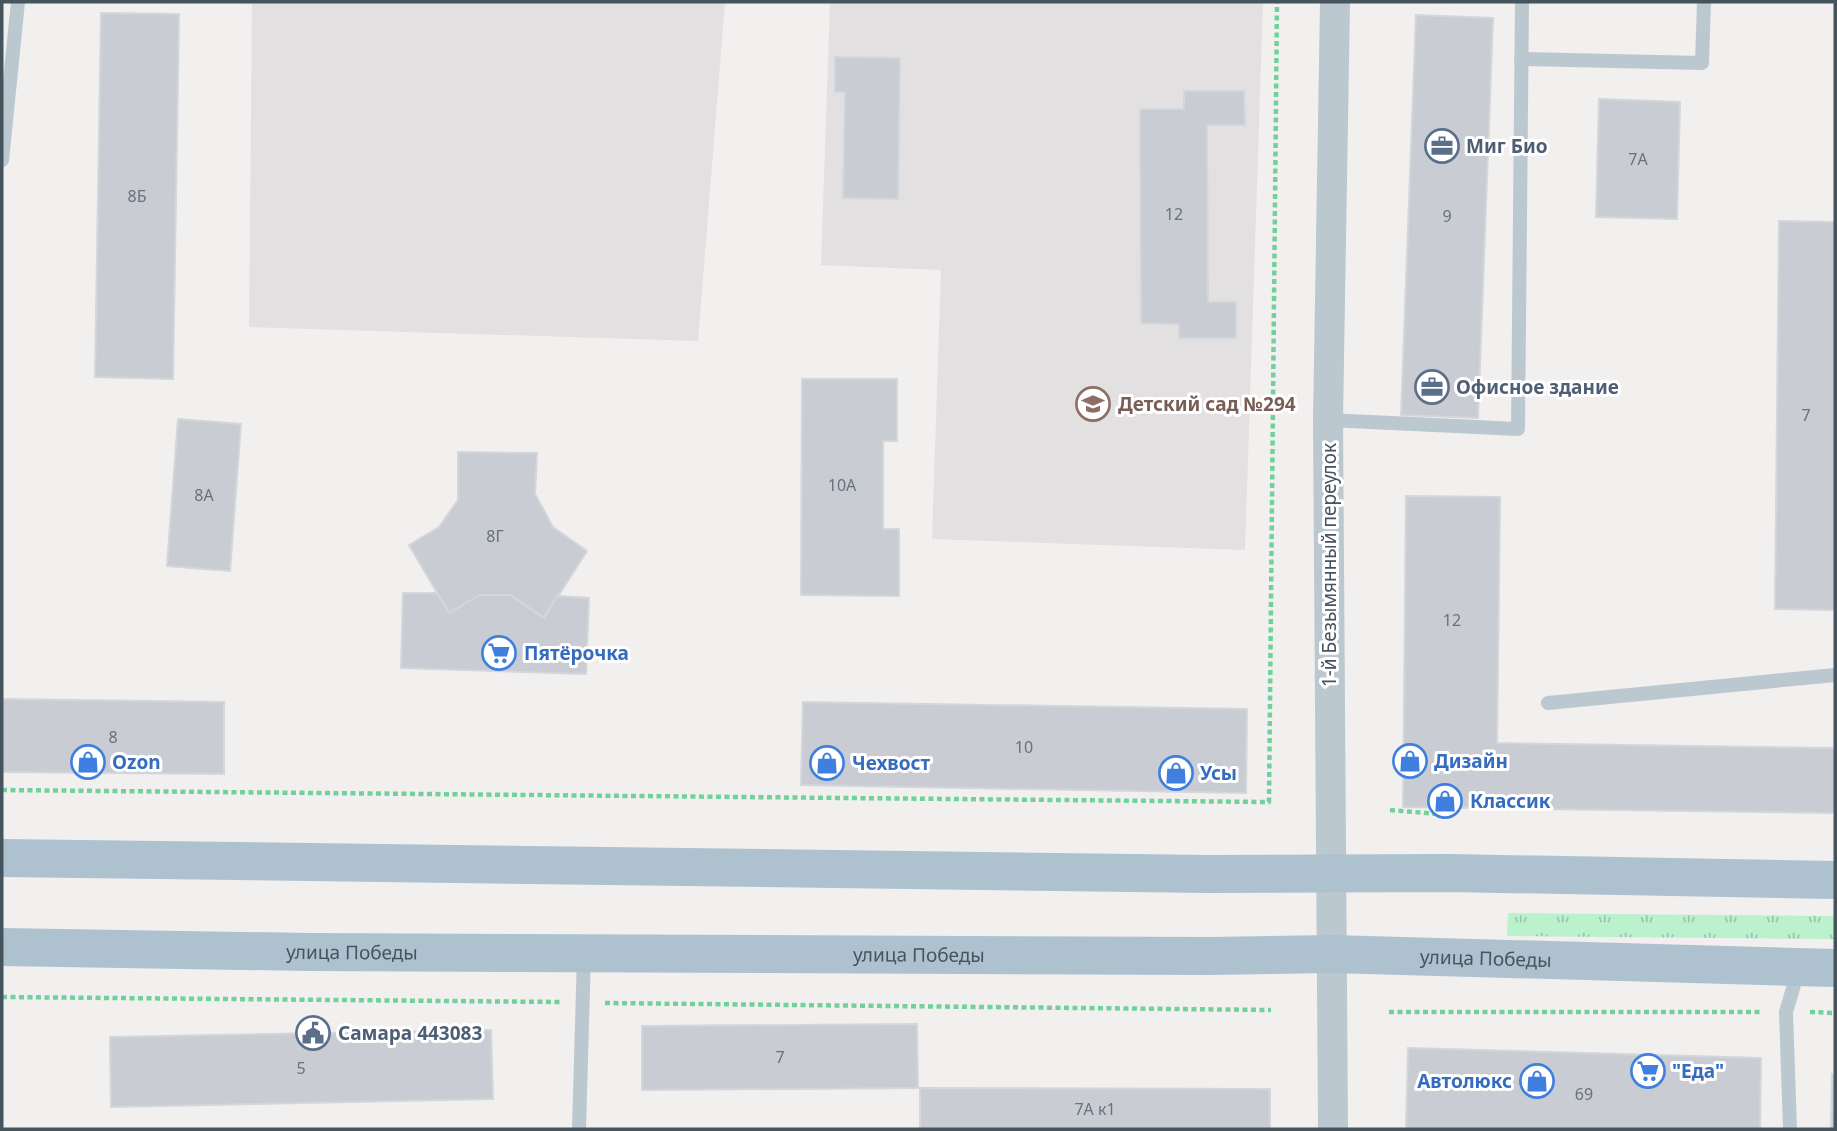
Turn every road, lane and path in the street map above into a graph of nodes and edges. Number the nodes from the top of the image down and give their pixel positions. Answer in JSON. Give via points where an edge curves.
{"nodes":[{"id":1,"x":1277,"y":2,"type":"edge"},
{"id":2,"x":1335,"y":2,"type":"edge"},
{"id":3,"x":1522,"y":2,"type":"edge"},
{"id":4,"x":1704,"y":2,"type":"edge"},
{"id":5,"x":18,"y":4,"type":"edge"},
{"id":6,"x":2,"y":5,"type":"edge"},
{"id":7,"x":1521,"y":59,"type":"junction"},
{"id":8,"x":2,"y":160,"type":"edge"},
{"id":9,"x":1328,"y":420,"type":"junction"},
{"id":10,"x":1835,"y":675,"type":"edge"},
{"id":11,"x":1548,"y":703,"type":"dead end"},
{"id":12,"x":2,"y":790,"type":"edge"},
{"id":13,"x":1390,"y":810,"type":"dead end"},
{"id":14,"x":1450,"y":815,"type":"dead end"},
{"id":15,"x":2,"y":858,"type":"edge"},
{"id":16,"x":1331,"y":875,"type":"junction"},
{"id":17,"x":1835,"y":880,"type":"edge"},
{"id":18,"x":2,"y":947,"type":"edge"},
{"id":19,"x":584,"y":953,"type":"junction"},
{"id":20,"x":1332,"y":954,"type":"junction"},
{"id":21,"x":1818,"y":967,"type":"edge"},
{"id":22,"x":2,"y":997,"type":"edge"},
{"id":23,"x":583,"y":1003,"type":"junction"},
{"id":24,"x":1271,"y":1010,"type":"dead end"},
{"id":25,"x":1389,"y":1012,"type":"dead end"},
{"id":26,"x":1786,"y":1012,"type":"junction"},
{"id":27,"x":1835,"y":1013,"type":"edge"},
{"id":28,"x":579,"y":1129,"type":"edge"},
{"id":29,"x":1333,"y":1129,"type":"edge"},
{"id":30,"x":1790,"y":1129,"type":"edge"}],
"edges":[{"from":1,"to":12,"type":"path","via":[[1269,802]]},
{"from":2,"to":9,"type":"street","name":"1-й Безымянный переулок"},
{"from":3,"to":7,"type":"lane"},
{"from":4,"to":7,"type":"lane","via":[[1702,63]]},
{"from":5,"to":6,"type":"lane"},
{"from":5,"to":8,"type":"lane"},
{"from":7,"to":9,"type":"lane","via":[[1518,429]]},
{"from":9,"to":16,"type":"street","name":"1-й Безымянный переулок"},
{"from":10,"to":11,"type":"lane"},
{"from":13,"to":14,"type":"path"},
{"from":15,"to":16,"type":"main road"},
{"from":16,"to":17,"type":"main road"},
{"from":16,"to":20,"type":"street","name":"1-й Безымянный переулок"},
{"from":18,"to":19,"type":"main road","name":"улица Победы"},
{"from":19,"to":20,"type":"main road","name":"улица Победы"},
{"from":19,"to":23,"type":"lane"},
{"from":20,"to":21,"type":"main road","name":"улица Победы"},
{"from":20,"to":29,"type":"street","name":"1-й Безымянный переулок"},
{"from":21,"to":26,"type":"lane"},
{"from":22,"to":23,"type":"path"},
{"from":23,"to":24,"type":"path"},
{"from":23,"to":28,"type":"lane"},
{"from":25,"to":26,"type":"path"},
{"from":26,"to":27,"type":"path"},
{"from":26,"to":30,"type":"lane"}]}
